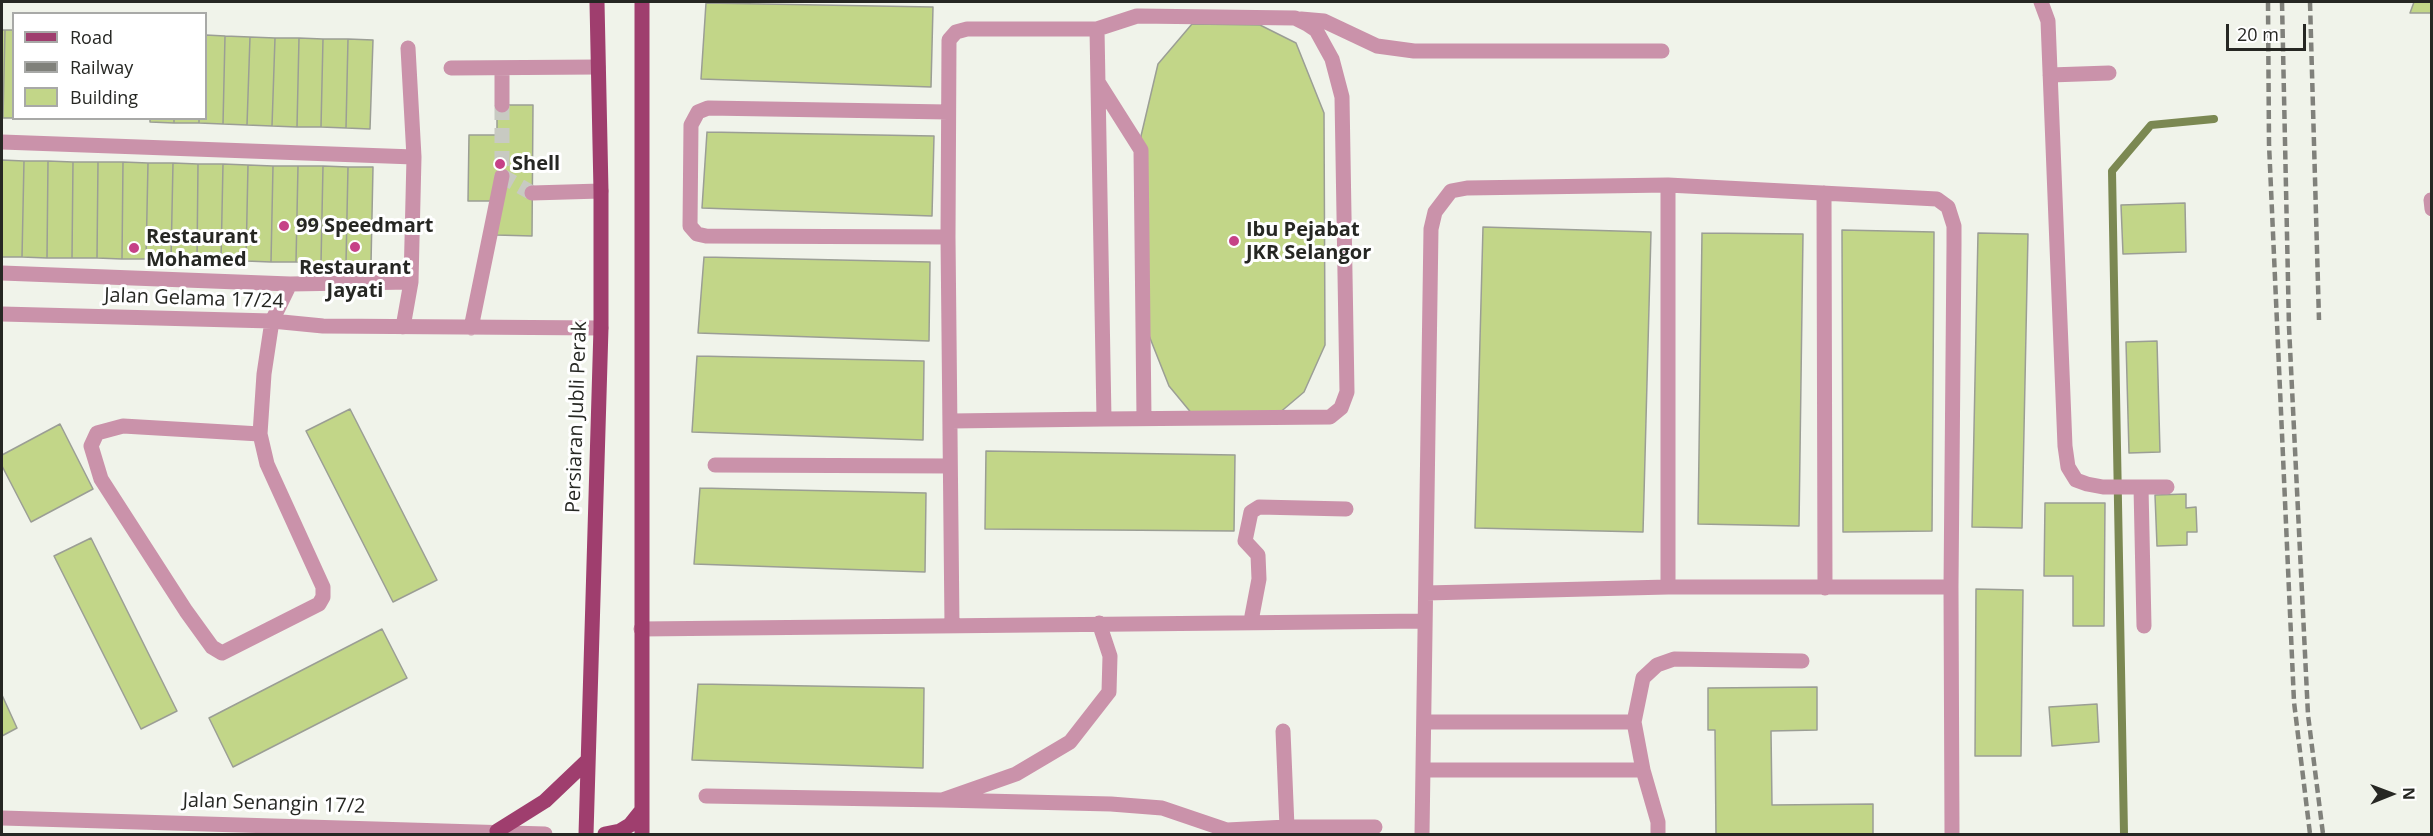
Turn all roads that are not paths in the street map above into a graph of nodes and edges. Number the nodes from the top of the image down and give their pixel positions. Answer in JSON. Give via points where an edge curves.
{"nodes":[{"id":1,"x":597,"y":2,"type":"edge"},
{"id":2,"x":642,"y":2,"type":"edge"},
{"id":3,"x":2041,"y":2,"type":"edge"},
{"id":4,"x":1295,"y":18,"type":"junction"},
{"id":5,"x":1097,"y":29,"type":"junction"},
{"id":6,"x":408,"y":48,"type":"dead end"},
{"id":7,"x":1662,"y":51,"type":"dead end"},
{"id":8,"x":451,"y":68,"type":"dead end"},
{"id":9,"x":502,"y":68,"type":"junction"},
{"id":10,"x":598,"y":68,"type":"junction"},
{"id":11,"x":2109,"y":74,"type":"dead end"},
{"id":12,"x":2050,"y":75,"type":"junction"},
{"id":13,"x":1098,"y":82,"type":"junction"},
{"id":14,"x":502,"y":105,"type":"tunnel mouth"},
{"id":15,"x":948,"y":112,"type":"junction"},
{"id":16,"x":2,"y":142,"type":"edge"},
{"id":17,"x":414,"y":157,"type":"junction"},
{"id":18,"x":502,"y":176,"type":"dead end"},
{"id":19,"x":1668,"y":185,"type":"junction"},
{"id":20,"x":601,"y":191,"type":"junction"},
{"id":21,"x":532,"y":193,"type":"tunnel mouth"},
{"id":22,"x":1824,"y":193,"type":"junction"},
{"id":23,"x":2431,"y":200,"type":"edge"},
{"id":24,"x":2432,"y":209,"type":"edge"},
{"id":25,"x":948,"y":237,"type":"junction"},
{"id":26,"x":2,"y":273,"type":"edge"},
{"id":27,"x":411,"y":282,"type":"junction"},
{"id":28,"x":290,"y":284,"type":"junction"},
{"id":29,"x":2,"y":314,"type":"edge"},
{"id":30,"x":272,"y":321,"type":"junction"},
{"id":31,"x":404,"y":327,"type":"junction"},
{"id":32,"x":471,"y":328,"type":"junction"},
{"id":33,"x":601,"y":328,"type":"junction"},
{"id":34,"x":1144,"y":418,"type":"junction"},
{"id":35,"x":1104,"y":419,"type":"junction"},
{"id":36,"x":951,"y":421,"type":"junction"},
{"id":37,"x":260,"y":434,"type":"junction"},
{"id":38,"x":715,"y":465,"type":"dead end"},
{"id":39,"x":950,"y":466,"type":"junction"},
{"id":40,"x":2138,"y":487,"type":"junction"},
{"id":41,"x":2167,"y":487,"type":"dead end"},
{"id":42,"x":1346,"y":509,"type":"dead end"},
{"id":43,"x":1668,"y":587,"type":"junction"},
{"id":44,"x":1951,"y":587,"type":"junction"},
{"id":45,"x":1825,"y":588,"type":"junction"},
{"id":46,"x":1426,"y":593,"type":"junction"},
{"id":47,"x":1251,"y":621,"type":"junction"},
{"id":48,"x":1425,"y":621,"type":"junction"},
{"id":49,"x":1099,"y":623,"type":"junction"},
{"id":50,"x":952,"y":625,"type":"junction"},
{"id":51,"x":2144,"y":626,"type":"dead end"},
{"id":52,"x":641,"y":629,"type":"junction"},
{"id":53,"x":1802,"y":661,"type":"dead end"},
{"id":54,"x":1424,"y":722,"type":"junction"},
{"id":55,"x":1634,"y":722,"type":"junction"},
{"id":56,"x":1283,"y":731,"type":"dead end"},
{"id":57,"x":587,"y":761,"type":"junction"},
{"id":58,"x":1423,"y":770,"type":"junction"},
{"id":59,"x":1643,"y":770,"type":"junction"},
{"id":60,"x":706,"y":796,"type":"dead end"},
{"id":61,"x":942,"y":800,"type":"junction"},
{"id":62,"x":642,"y":810,"type":"junction"},
{"id":63,"x":2,"y":818,"type":"edge"},
{"id":64,"x":1287,"y":827,"type":"junction"},
{"id":65,"x":1375,"y":827,"type":"dead end"},
{"id":66,"x":497,"y":831,"type":"junction"},
{"id":67,"x":1229,"y":832,"type":"edge"},
{"id":68,"x":514,"y":834,"type":"edge"},
{"id":69,"x":545,"y":834,"type":"edge"},
{"id":70,"x":586,"y":834,"type":"edge"},
{"id":71,"x":605,"y":834,"type":"edge"},
{"id":72,"x":642,"y":834,"type":"edge"},
{"id":73,"x":1422,"y":834,"type":"edge"},
{"id":74,"x":1658,"y":834,"type":"edge"},
{"id":75,"x":1952,"y":834,"type":"edge"}],
"edges":[{"from":1,"to":10,"type":"main road","name":"Persiaran Jubli Perak"},
{"from":2,"to":52,"type":"main road"},
{"from":3,"to":12,"type":"street","via":[[2048,21]]},
{"from":4,"to":5,"type":"street","via":[[1137,16]]},
{"from":4,"to":7,"type":"street","via":[[1324,21],[1377,46],[1414,51]]},
{"from":4,"to":34,"type":"street","via":[[1317,30],[1332,58],[1342,97],[1347,392],[1341,408],[1330,417]]},
{"from":5,"to":13,"type":"street"},
{"from":5,"to":15,"type":"street","via":[[956,32],[949,40]]},
{"from":6,"to":17,"type":"street"},
{"from":8,"to":9,"type":"street"},
{"from":9,"to":10,"type":"street"},
{"from":9,"to":14,"type":"street"},
{"from":10,"to":20,"type":"main road","name":"Persiaran Jubli Perak"},
{"from":11,"to":12,"type":"street"},
{"from":12,"to":40,"type":"street","via":[[2066,446],[2072,475],[2076,480],[2103,487]]},
{"from":13,"to":34,"type":"street","via":[[1141,150]]},
{"from":13,"to":35,"type":"street"},
{"from":15,"to":25,"type":"street"},
{"from":15,"to":25,"type":"street","via":[[708,108],[698,112],[691,124],[690,226],[697,234],[706,236]]},
{"from":16,"to":17,"type":"street"},
{"from":17,"to":27,"type":"street"},
{"from":18,"to":32,"type":"street"},
{"from":19,"to":22,"type":"street"},
{"from":19,"to":43,"type":"street"},
{"from":19,"to":46,"type":"street","via":[[1467,188],[1451,191],[1435,212],[1430,240]]},
{"from":20,"to":21,"type":"street"},
{"from":20,"to":33,"type":"main road","name":"Persiaran Jubli Perak"},
{"from":22,"to":44,"type":"street","via":[[1937,199],[1948,207],[1954,226]]},
{"from":22,"to":45,"type":"street"},
{"from":23,"to":24,"type":"street"},
{"from":25,"to":36,"type":"street"},
{"from":26,"to":28,"type":"street","name":"Jalan Gelama 17/24"},
{"from":27,"to":28,"type":"street","name":"Jalan Gelama 17/24"},
{"from":27,"to":31,"type":"street"},
{"from":28,"to":30,"type":"street"},
{"from":29,"to":30,"type":"street","name":"Jalan Gelama 17/24"},
{"from":30,"to":31,"type":"street","name":"Jalan Gelama 17/24"},
{"from":30,"to":37,"type":"street"},
{"from":31,"to":32,"type":"street","name":"Jalan Gelama 17/24"},
{"from":32,"to":33,"type":"street","name":"Jalan Gelama 17/24"},
{"from":33,"to":57,"type":"main road","name":"Persiaran Jubli Perak"},
{"from":34,"to":35,"type":"street"},
{"from":35,"to":36,"type":"street"},
{"from":36,"to":39,"type":"street"},
{"from":37,"to":37,"type":"street","via":[[123,426],[97,433],[91,446],[101,479],[186,611],[212,647],[222,653],[319,604],[323,597],[323,587],[267,464]]},
{"from":38,"to":39,"type":"street"},
{"from":39,"to":50,"type":"street"},
{"from":40,"to":41,"type":"street"},
{"from":40,"to":51,"type":"street"},
{"from":42,"to":47,"type":"street","via":[[1258,507],[1251,512],[1245,541],[1258,555],[1259,579]]},
{"from":43,"to":45,"type":"street"},
{"from":43,"to":46,"type":"street"},
{"from":44,"to":45,"type":"street"},
{"from":44,"to":75,"type":"street"},
{"from":46,"to":48,"type":"street"},
{"from":47,"to":48,"type":"street"},
{"from":47,"to":49,"type":"street"},
{"from":48,"to":54,"type":"street"},
{"from":49,"to":50,"type":"street"},
{"from":49,"to":61,"type":"street","via":[[1110,656],[1109,692],[1070,742],[1016,774]]},
{"from":50,"to":52,"type":"street"},
{"from":52,"to":62,"type":"main road"},
{"from":53,"to":55,"type":"street","via":[[1674,659],[1657,665],[1643,678]]},
{"from":54,"to":55,"type":"street"},
{"from":54,"to":58,"type":"street"},
{"from":55,"to":59,"type":"street"},
{"from":56,"to":64,"type":"street"},
{"from":57,"to":66,"type":"main road","via":[[545,801]]},
{"from":57,"to":70,"type":"main road","name":"Persiaran Jubli Perak"},
{"from":58,"to":59,"type":"street"},
{"from":58,"to":73,"type":"street"},
{"from":59,"to":74,"type":"street"},
{"from":60,"to":61,"type":"street"},
{"from":61,"to":67,"type":"street","via":[[1162,808]]},
{"from":62,"to":71,"type":"main road","via":[[630,825]]},
{"from":62,"to":72,"type":"main road"},
{"from":63,"to":66,"type":"street","name":"Jalan Senangin 17/2"},
{"from":64,"to":65,"type":"street"},
{"from":64,"to":67,"type":"street"},
{"from":66,"to":68,"type":"street","name":"Jalan Senangin 17/2"},
{"from":68,"to":69,"type":"street","name":"Jalan Senangin 17/2"}]}
